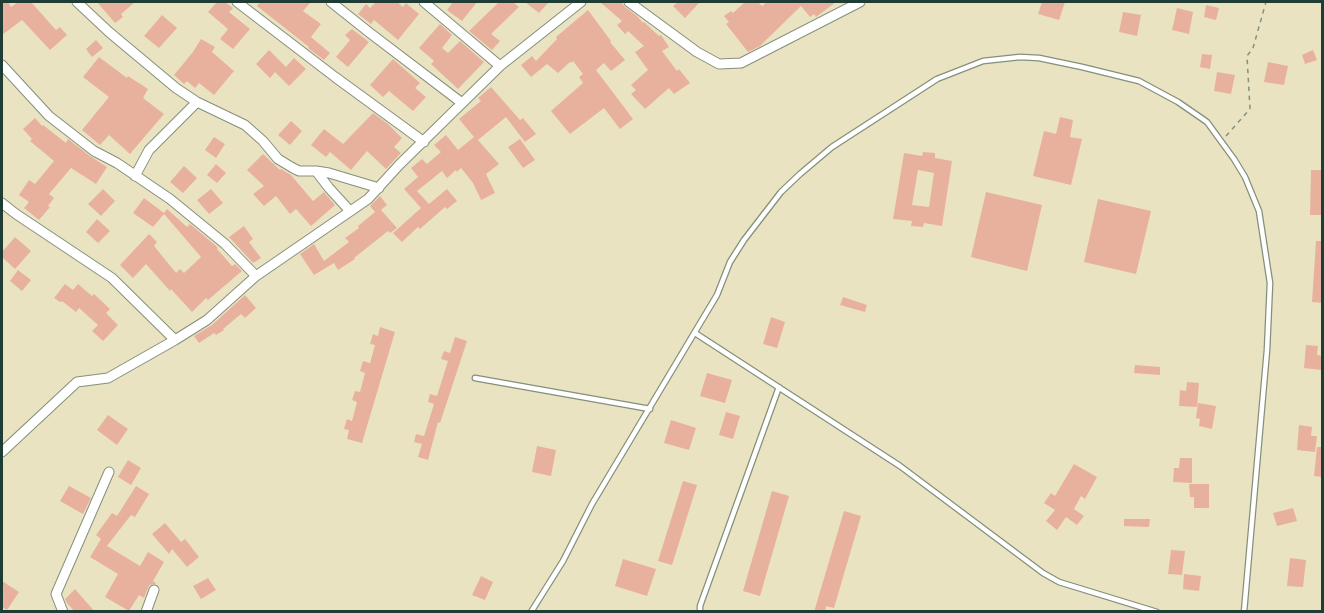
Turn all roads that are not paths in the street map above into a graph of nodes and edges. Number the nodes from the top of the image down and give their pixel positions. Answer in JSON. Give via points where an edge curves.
{"nodes":[{"id":1,"x":77,"y":2,"type":"edge"},
{"id":2,"x":237,"y":2,"type":"edge"},
{"id":3,"x":331,"y":2,"type":"edge"},
{"id":4,"x":424,"y":2,"type":"edge"},
{"id":5,"x":581,"y":2,"type":"edge"},
{"id":6,"x":629,"y":2,"type":"edge"},
{"id":7,"x":860,"y":2,"type":"edge"},
{"id":8,"x":2,"y":65,"type":"edge"},
{"id":9,"x":500,"y":66,"type":"junction"},
{"id":10,"x":197,"y":102,"type":"junction"},
{"id":11,"x":462,"y":103,"type":"junction"},
{"id":12,"x":424,"y":142,"type":"junction"},
{"id":13,"x":316,"y":171,"type":"junction"},
{"id":14,"x":135,"y":176,"type":"junction"},
{"id":15,"x":379,"y":188,"type":"junction"},
{"id":16,"x":2,"y":203,"type":"edge"},
{"id":17,"x":350,"y":212,"type":"junction"},
{"id":18,"x":256,"y":276,"type":"junction"},
{"id":19,"x":695,"y":333,"type":"junction"},
{"id":20,"x":175,"y":340,"type":"junction"},
{"id":21,"x":475,"y":378,"type":"dead end"},
{"id":22,"x":779,"y":387,"type":"junction"},
{"id":23,"x":650,"y":409,"type":"junction"},
{"id":24,"x":2,"y":452,"type":"edge"},
{"id":25,"x":109,"y":472,"type":"dead end"},
{"id":26,"x":154,"y":590,"type":"dead end"},
{"id":27,"x":63,"y":612,"type":"edge"},
{"id":28,"x":146,"y":612,"type":"edge"},
{"id":29,"x":531,"y":612,"type":"edge"},
{"id":30,"x":700,"y":612,"type":"edge"},
{"id":31,"x":1157,"y":612,"type":"edge"},
{"id":32,"x":1244,"y":612,"type":"edge"}],
"edges":[{"from":1,"to":10,"type":"street","via":[[140,59]]},
{"from":2,"to":12,"type":"street"},
{"from":3,"to":11,"type":"street"},
{"from":4,"to":9,"type":"street"},
{"from":5,"to":9,"type":"street"},
{"from":6,"to":7,"type":"street","via":[[719,64],[741,63]]},
{"from":8,"to":14,"type":"street","via":[[49,116]]},
{"from":9,"to":11,"type":"street"},
{"from":10,"to":13,"type":"street","via":[[245,125],[278,159],[293,168]]},
{"from":10,"to":14,"type":"street","via":[[149,150]]},
{"from":11,"to":12,"type":"street"},
{"from":12,"to":15,"type":"street"},
{"from":13,"to":15,"type":"street"},
{"from":13,"to":17,"type":"street"},
{"from":14,"to":18,"type":"street","via":[[215,235]]},
{"from":15,"to":17,"type":"street"},
{"from":16,"to":20,"type":"street","via":[[112,278]]},
{"from":17,"to":18,"type":"street"},
{"from":18,"to":20,"type":"street","via":[[207,320]]},
{"from":19,"to":22,"type":"lane"},
{"from":19,"to":23,"type":"lane"},
{"from":19,"to":32,"type":"lane","via":[[730,262],[781,192],[832,147],[937,79],[983,61],[1020,57],[1139,81],[1207,122],[1245,177],[1259,211],[1270,283]]},
{"from":20,"to":24,"type":"street","via":[[108,378],[77,382]]},
{"from":21,"to":23,"type":"lane"},
{"from":22,"to":30,"type":"lane"},
{"from":22,"to":31,"type":"lane","via":[[900,466],[1043,573],[1059,582]]},
{"from":23,"to":29,"type":"lane"},
{"from":25,"to":27,"type":"street","via":[[57,594]]},
{"from":26,"to":28,"type":"street"}]}
